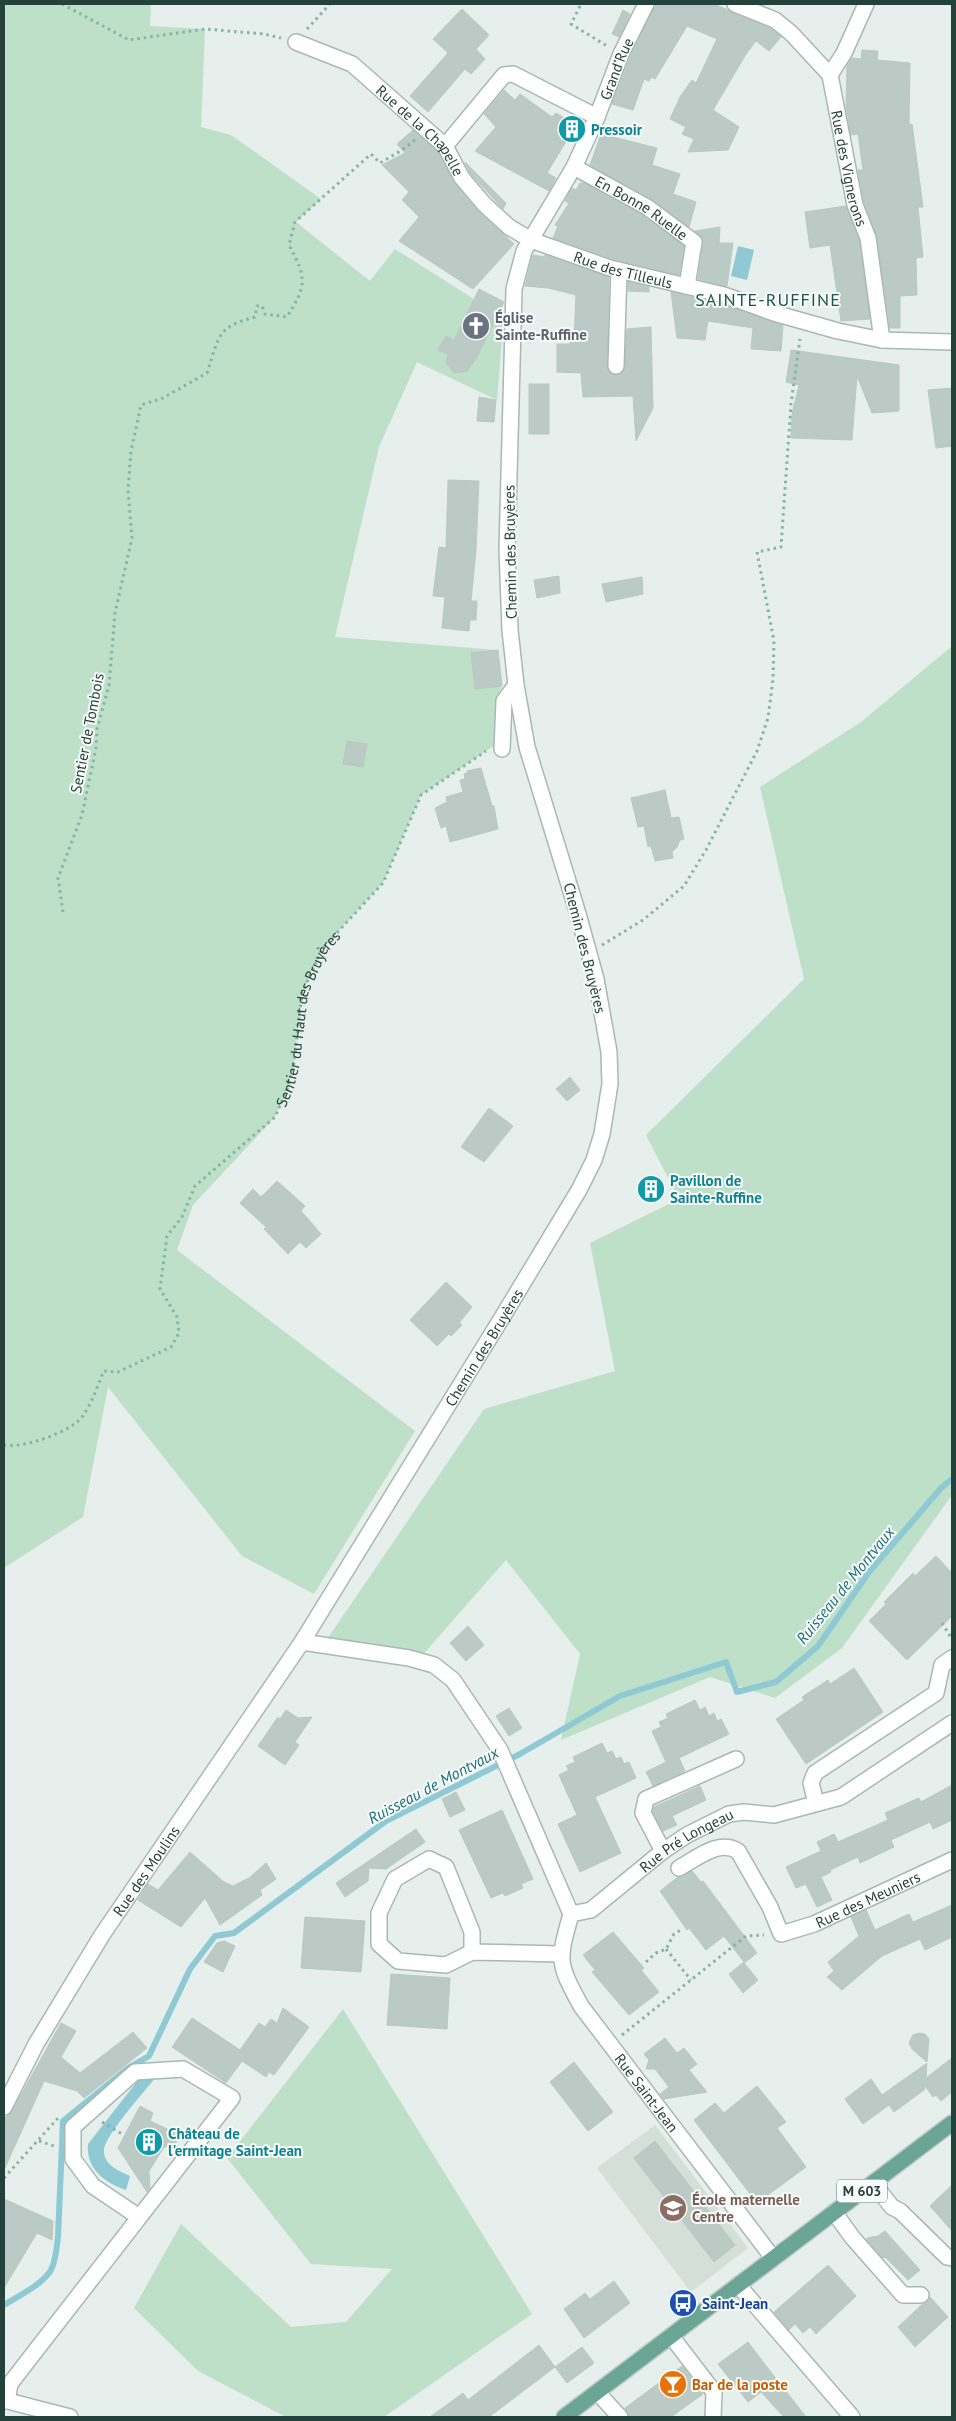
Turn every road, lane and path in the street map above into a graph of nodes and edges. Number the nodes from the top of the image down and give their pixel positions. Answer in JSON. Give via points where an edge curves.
{"nodes":[{"id":1,"x":62,"y":4,"type":"edge"},
{"id":2,"x":330,"y":4,"type":"edge"},
{"id":3,"x":646,"y":4,"type":"edge"},
{"id":4,"x":735,"y":4,"type":"edge"},
{"id":5,"x":866,"y":4,"type":"edge"},
{"id":6,"x":580,"y":6,"type":"dead end"},
{"id":7,"x":296,"y":42,"type":"junction"},
{"id":8,"x":621,"y":54,"type":"junction"},
{"id":9,"x":830,"y":76,"type":"junction"},
{"id":10,"x":598,"y":116,"type":"junction"},
{"id":11,"x":426,"y":129,"type":"junction"},
{"id":12,"x":445,"y":146,"type":"junction"},
{"id":13,"x":574,"y":167,"type":"junction"},
{"id":14,"x":531,"y":240,"type":"junction"},
{"id":15,"x":619,"y":270,"type":"junction"},
{"id":16,"x":687,"y":286,"type":"junction"},
{"id":17,"x":801,"y":320,"type":"junction"},
{"id":18,"x":882,"y":340,"type":"junction"},
{"id":19,"x":952,"y":342,"type":"edge"},
{"id":20,"x":616,"y":366,"type":"dead end"},
{"id":21,"x":516,"y":685,"type":"junction"},
{"id":22,"x":502,"y":744,"type":"joint"},
{"id":23,"x":63,"y":912,"type":"dead end"},
{"id":24,"x":589,"y":953,"type":"junction"},
{"id":25,"x":4,"y":1445,"type":"edge"},
{"id":26,"x":942,"y":1623,"type":"dead end"},
{"id":27,"x":952,"y":1638,"type":"edge"},
{"id":28,"x":302,"y":1642,"type":"junction"},
{"id":29,"x":952,"y":1658,"type":"edge"},
{"id":30,"x":952,"y":1723,"type":"edge"},
{"id":31,"x":736,"y":1759,"type":"dead end"},
{"id":32,"x":816,"y":1803,"type":"junction"},
{"id":33,"x":663,"y":1851,"type":"junction"},
{"id":34,"x":952,"y":1860,"type":"edge"},
{"id":35,"x":679,"y":1868,"type":"dead end"},
{"id":36,"x":571,"y":1914,"type":"junction"},
{"id":37,"x":682,"y":1929,"type":"dead end"},
{"id":38,"x":781,"y":1934,"type":"junction"},
{"id":39,"x":666,"y":1949,"type":"junction"},
{"id":40,"x":472,"y":1952,"type":"junction"},
{"id":41,"x":560,"y":1954,"type":"junction"},
{"id":42,"x":646,"y":1962,"type":"dead end"},
{"id":43,"x":691,"y":1980,"type":"junction"},
{"id":44,"x":610,"y":2045,"type":"junction"},
{"id":45,"x":4,"y":2107,"type":"edge"},
{"id":46,"x":95,"y":2118,"type":"dead end"},
{"id":47,"x":59,"y":2119,"type":"dead end"},
{"id":48,"x":952,"y":2123,"type":"edge"},
{"id":49,"x":124,"y":2135,"type":"dead end"},
{"id":50,"x":39,"y":2141,"type":"junction"},
{"id":51,"x":57,"y":2147,"type":"dead end"},
{"id":52,"x":4,"y":2178,"type":"edge"},
{"id":53,"x":873,"y":2182,"type":"junction"},
{"id":54,"x":834,"y":2212,"type":"junction"},
{"id":55,"x":139,"y":2217,"type":"junction"},
{"id":56,"x":773,"y":2258,"type":"junction"},
{"id":57,"x":952,"y":2258,"type":"edge"},
{"id":58,"x":738,"y":2285,"type":"junction"},
{"id":59,"x":921,"y":2295,"type":"dead end"},
{"id":60,"x":670,"y":2336,"type":"junction"},
{"id":61,"x":597,"y":2392,"type":"junction"},
{"id":62,"x":5,"y":2401,"type":"edge"},
{"id":63,"x":70,"y":2417,"type":"edge"},
{"id":64,"x":564,"y":2417,"type":"edge"},
{"id":65,"x":620,"y":2417,"type":"edge"},
{"id":66,"x":713,"y":2417,"type":"edge"},
{"id":67,"x":852,"y":2417,"type":"edge"}],
"edges":[{"from":1,"to":7,"type":"path","via":[[129,40],[205,29],[264,34]]},
{"from":2,"to":7,"type":"path"},
{"from":3,"to":8,"type":"street","name":"Grand’Rue"},
{"from":4,"to":9,"type":"street","via":[[776,20]]},
{"from":5,"to":9,"type":"street"},
{"from":6,"to":8,"type":"path","via":[[571,24]]},
{"from":7,"to":11,"type":"street","name":"Rue de la Chapelle","via":[[352,64]]},
{"from":8,"to":10,"type":"street","name":"Grand’Rue"},
{"from":9,"to":18,"type":"street","name":"Rue des Vignerons","via":[[855,205],[868,238]]},
{"from":10,"to":12,"type":"street","via":[[513,74],[504,75]]},
{"from":10,"to":13,"type":"street","name":"Grand’Rue"},
{"from":11,"to":12,"type":"street","name":"Rue de la Chapelle"},
{"from":11,"to":23,"type":"path","name":"Sentier de Tombois","via":[[402,150],[380,163],[371,154],[295,222],[290,245],[302,270],[302,293],[287,317],[265,314],[262,306],[257,306],[255,317],[234,322],[220,334],[208,373],[163,398],[141,405],[131,451],[128,490],[132,538],[115,613],[109,685],[97,729],[82,815],[58,878]]},
{"from":12,"to":14,"type":"street","name":"Rue de la Chapelle","via":[[462,178],[484,204],[509,227]]},
{"from":13,"to":14,"type":"street","name":"Grand’Rue"},
{"from":13,"to":16,"type":"street","name":"En Bonne Ruelle","via":[[647,207],[694,242]]},
{"from":14,"to":15,"type":"street","name":"Rue des Tilleuls"},
{"from":14,"to":21,"type":"street","name":"Chemin des Bruyères","via":[[524,251],[514,289],[507,550]]},
{"from":15,"to":16,"type":"street","name":"Rue des Tilleuls"},
{"from":15,"to":20,"type":"street"},
{"from":16,"to":17,"type":"street","name":"Rue des Tilleuls"},
{"from":17,"to":18,"type":"street","name":"Rue des Tilleuls"},
{"from":17,"to":24,"type":"path","via":[[781,546],[756,552],[774,641],[768,718],[757,751],[684,886],[643,920]]},
{"from":18,"to":19,"type":"street","name":"Rue des Tilleuls"},
{"from":21,"to":22,"type":"street","via":[[504,701]]},
{"from":21,"to":24,"type":"street","name":"Chemin des Bruyères","via":[[527,746]]},
{"from":22,"to":25,"type":"path","name":"Sentier du Haut des Bruyères","via":[[421,795],[383,883],[322,949],[302,993],[294,1063],[275,1117],[196,1186],[182,1217],[167,1236],[160,1289],[177,1317],[179,1333],[171,1347],[118,1372],[104,1371],[82,1418],[47,1439],[11,1447]]},
{"from":24,"to":28,"type":"street","name":"Chemin des Bruyères","via":[[609,1052],[610,1084],[604,1126],[594,1160],[504,1316]]},
{"from":26,"to":27,"type":"path"},
{"from":28,"to":36,"type":"street","via":[[409,1658],[434,1665],[453,1680],[500,1750]]},
{"from":28,"to":45,"type":"street","name":"Rue des Moulins","via":[[102,1935],[36,2044]]},
{"from":29,"to":32,"type":"street","via":[[942,1665],[936,1693],[815,1773],[811,1783]]},
{"from":30,"to":32,"type":"street","name":"Rue Pré Longeau","via":[[841,1797]]},
{"from":31,"to":33,"type":"street","via":[[646,1800],[643,1813]]},
{"from":32,"to":33,"type":"street","name":"Rue Pré Longeau","via":[[774,1814],[729,1814]]},
{"from":33,"to":36,"type":"street","name":"Rue Pré Longeau","via":[[591,1910]]},
{"from":34,"to":38,"type":"street","name":"Rue des Meuniers","via":[[814,1924]]},
{"from":35,"to":38,"type":"street","via":[[720,1846],[730,1846],[738,1851],[770,1907]]},
{"from":36,"to":41,"type":"street","name":"Rue Saint-Jean"},
{"from":37,"to":39,"type":"path","via":[[674,1934]]},
{"from":38,"to":43,"type":"path","via":[[746,1936]]},
{"from":39,"to":42,"type":"path"},
{"from":39,"to":43,"type":"path"},
{"from":40,"to":40,"type":"street","via":[[446,1965],[398,1961],[380,1944],[379,1914],[395,1879],[429,1859],[446,1867],[472,1932]]},
{"from":40,"to":41,"type":"street"},
{"from":41,"to":44,"type":"street","name":"Rue Saint-Jean","via":[[564,1975],[576,1998]]},
{"from":43,"to":44,"type":"path"},
{"from":44,"to":56,"type":"street","name":"Rue Saint-Jean"},
{"from":46,"to":49,"type":"path"},
{"from":47,"to":50,"type":"path","via":[[56,2117],[52,2127]]},
{"from":48,"to":53,"type":"main road","number":"M 603"},
{"from":50,"to":51,"type":"path"},
{"from":50,"to":52,"type":"path"},
{"from":53,"to":54,"type":"main road","number":"M 603"},
{"from":53,"to":57,"type":"street","via":[[892,2207]]},
{"from":54,"to":56,"type":"main road","number":"M 603"},
{"from":54,"to":59,"type":"street","via":[[903,2295]]},
{"from":55,"to":55,"type":"street","via":[[232,2098],[182,2069],[135,2072],[73,2127],[73,2159],[93,2186]]},
{"from":55,"to":62,"type":"street","via":[[10,2384]]},
{"from":56,"to":58,"type":"main road","number":"M 603"},
{"from":58,"to":60,"type":"main road","number":"M 603"},
{"from":58,"to":67,"type":"street"},
{"from":60,"to":61,"type":"main road","number":"M 603"},
{"from":60,"to":66,"type":"street","via":[[714,2392]]},
{"from":61,"to":64,"type":"main road","number":"M 603"},
{"from":61,"to":65,"type":"street"},
{"from":62,"to":63,"type":"street"}]}
